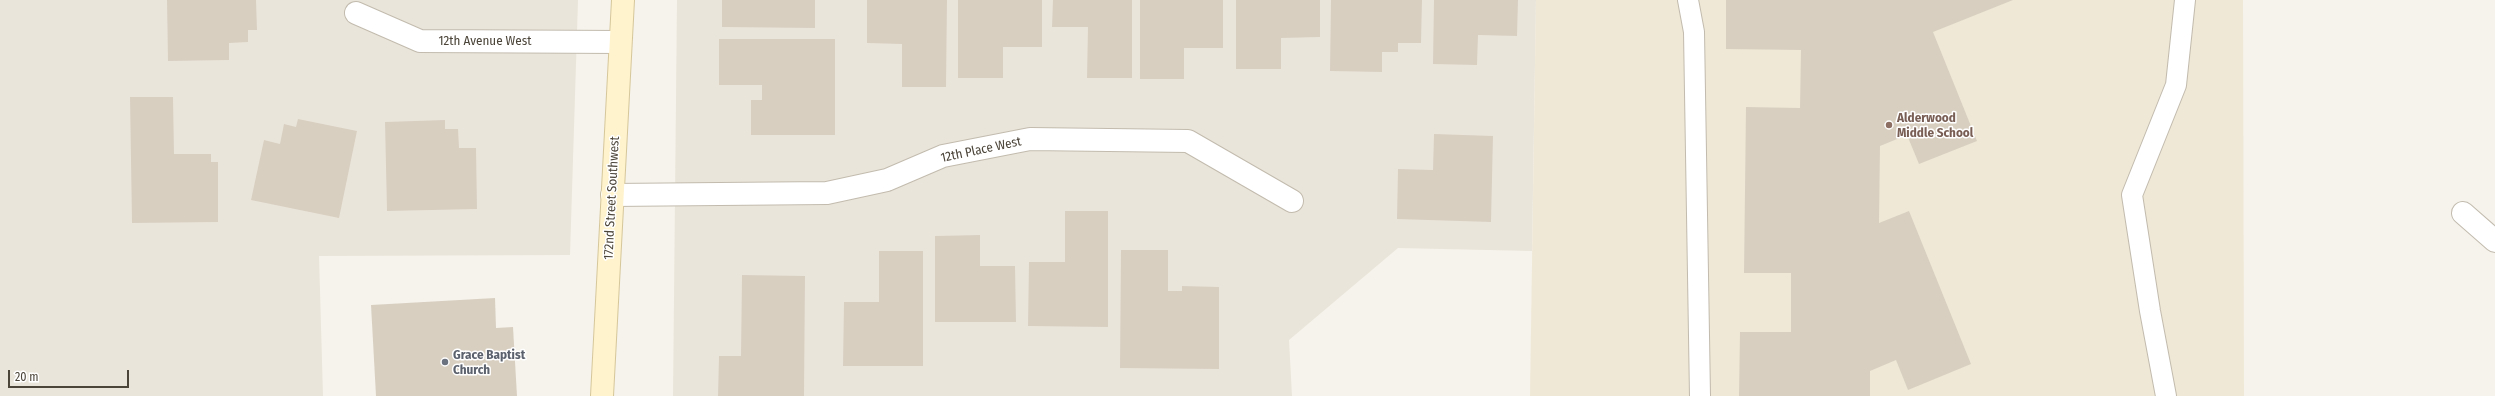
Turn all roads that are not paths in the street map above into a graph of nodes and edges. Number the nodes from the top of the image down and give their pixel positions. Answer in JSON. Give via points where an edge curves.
{"nodes":[{"id":1,"x":623,"y":0,"type":"edge"},
{"id":2,"x":1688,"y":0,"type":"edge"},
{"id":3,"x":2184,"y":0,"type":"edge"},
{"id":4,"x":356,"y":13,"type":"dead end"},
{"id":5,"x":620,"y":42,"type":"junction"},
{"id":6,"x":612,"y":195,"type":"junction"},
{"id":7,"x":1292,"y":201,"type":"dead end"},
{"id":8,"x":2462,"y":213,"type":"dead end"},
{"id":9,"x":2495,"y":241,"type":"edge"},
{"id":10,"x":602,"y":396,"type":"edge"},
{"id":11,"x":1700,"y":396,"type":"edge"},
{"id":12,"x":2166,"y":396,"type":"edge"}],
"edges":[{"from":1,"to":5,"type":"street","name":"172nd Street Southwest"},
{"from":2,"to":11,"type":"lane","via":[[1694,32]]},
{"from":3,"to":12,"type":"lane","via":[[2176,85],[2132,195]]},
{"from":4,"to":5,"type":"street","name":"12th Avenue West","via":[[420,41]]},
{"from":5,"to":6,"type":"street","name":"172nd Street Southwest"},
{"from":6,"to":7,"type":"street","name":"12th Place West","via":[[827,193],[887,180],[943,156],[1030,139],[1188,141]]},
{"from":6,"to":10,"type":"street","name":"172nd Street Southwest"},
{"from":8,"to":9,"type":"street"}]}
